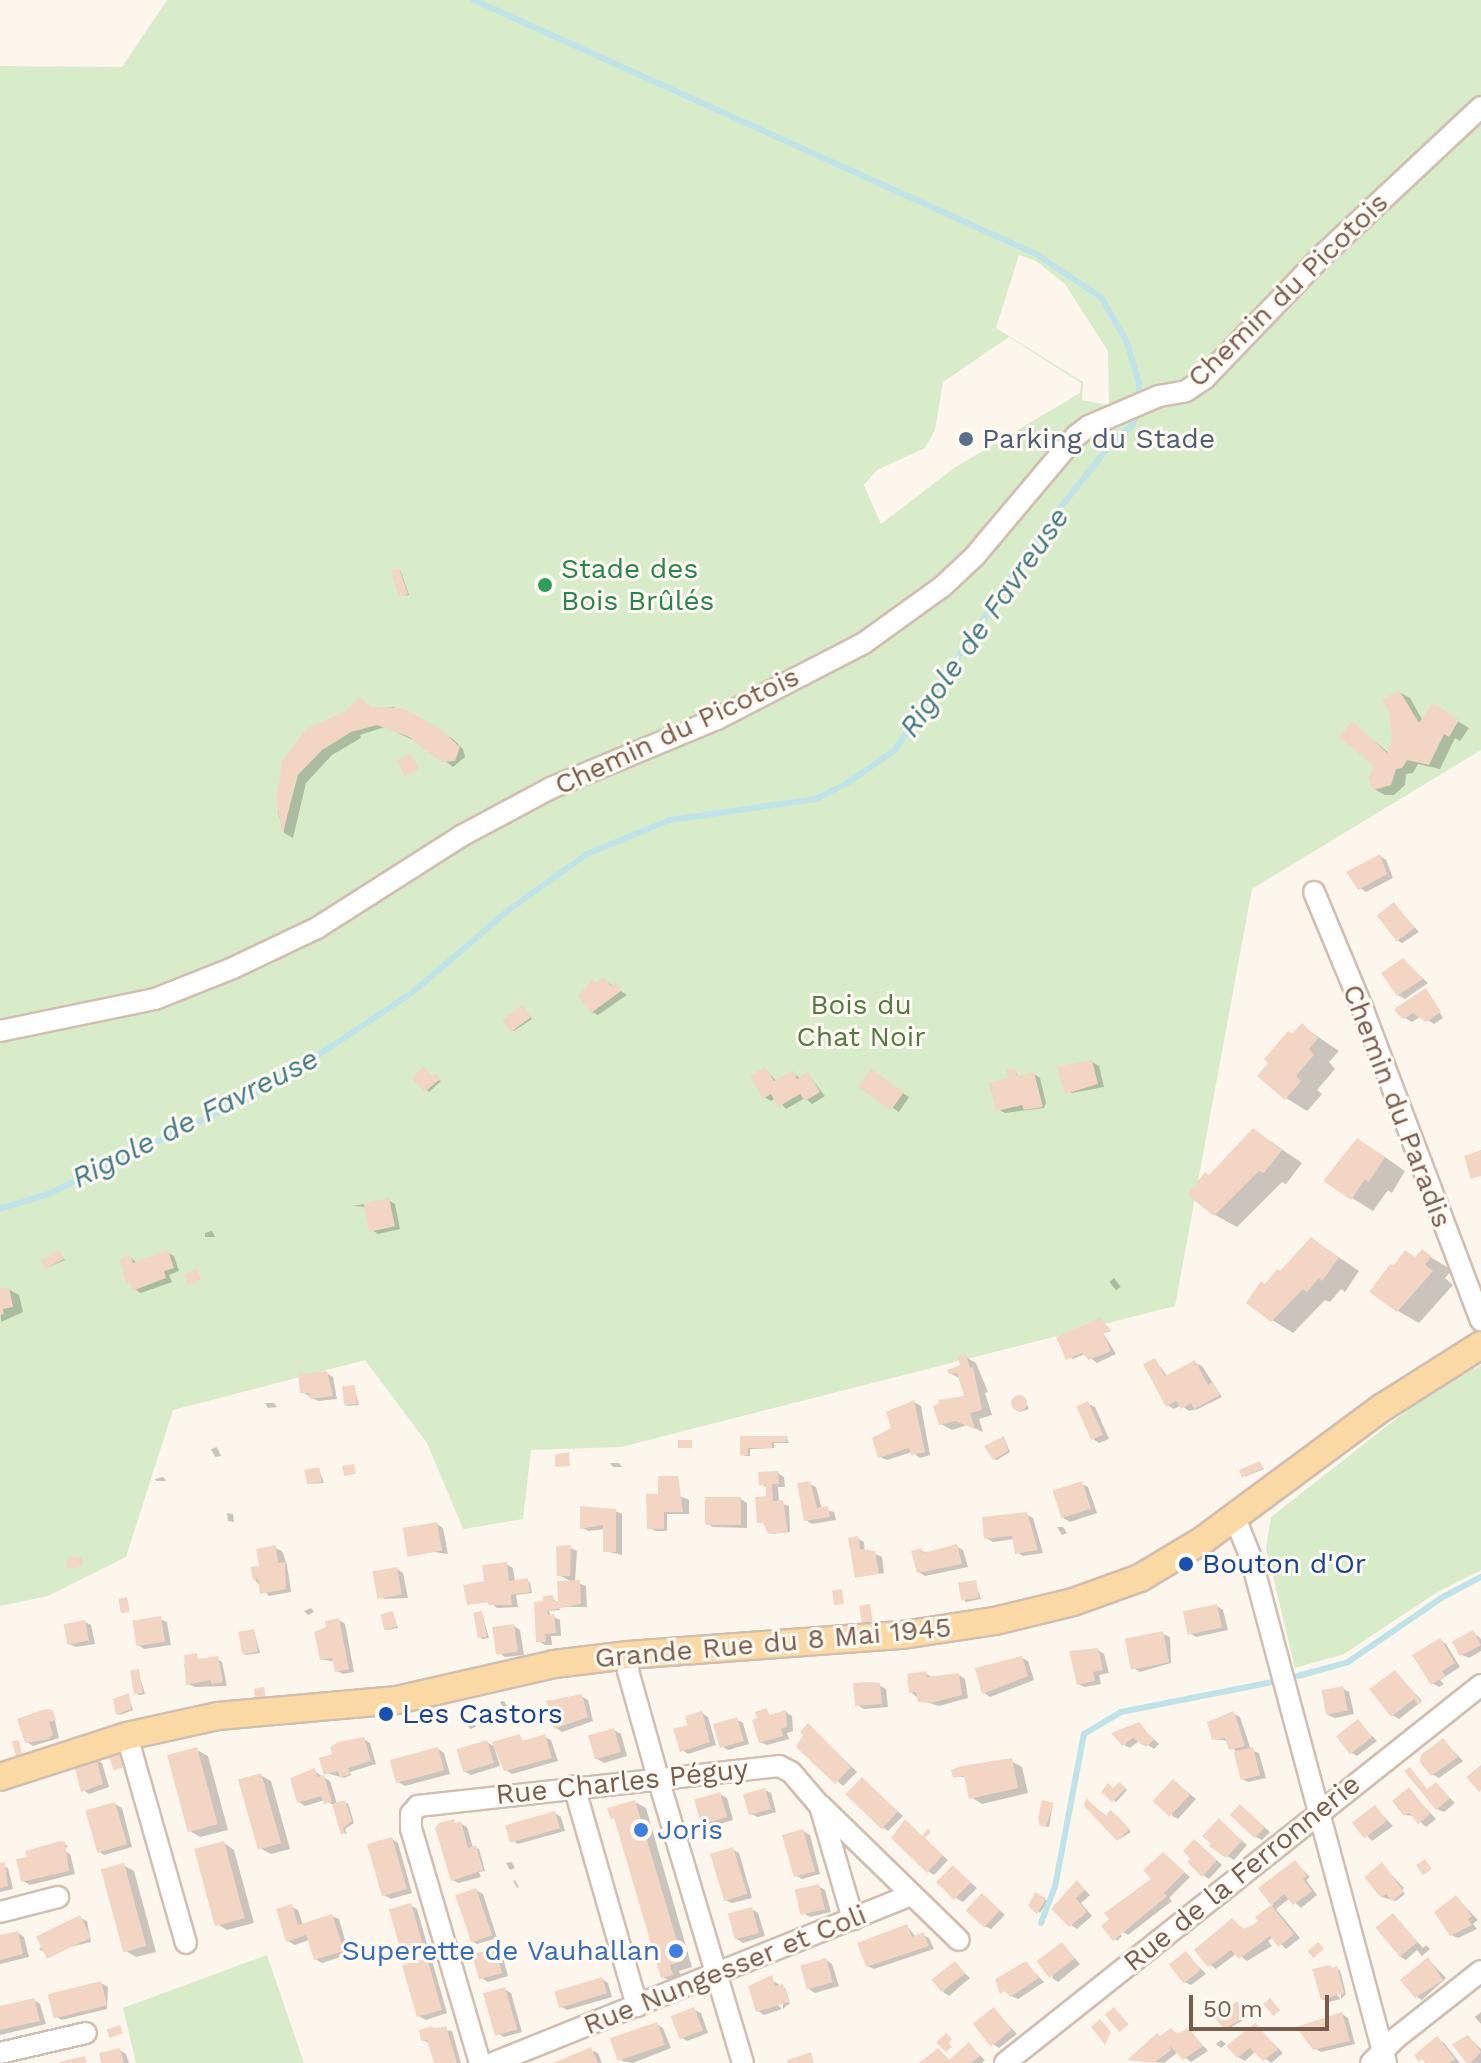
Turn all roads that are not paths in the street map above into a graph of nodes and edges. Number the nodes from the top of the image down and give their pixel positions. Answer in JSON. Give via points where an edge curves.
{"nodes":[{"id":1,"x":1481,"y":107,"type":"edge"},
{"id":2,"x":1314,"y":892,"type":"dead end"},
{"id":3,"x":0,"y":1031,"type":"edge"},
{"id":4,"x":1481,"y":1320,"type":"edge"},
{"id":5,"x":1481,"y":1345,"type":"edge"},
{"id":6,"x":1235,"y":1518,"type":"junction"},
{"id":7,"x":628,"y":1655,"type":"junction"},
{"id":8,"x":1481,"y":1685,"type":"edge"},
{"id":9,"x":127,"y":1736,"type":"junction"},
{"id":10,"x":0,"y":1777,"type":"edge"},
{"id":11,"x":658,"y":1778,"type":"junction"},
{"id":12,"x":574,"y":1786,"type":"junction"},
{"id":13,"x":820,"y":1806,"type":"junction"},
{"id":14,"x":1318,"y":1811,"type":"junction"},
{"id":15,"x":911,"y":1895,"type":"junction"},
{"id":16,"x":58,"y":1897,"type":"dead end"},
{"id":17,"x":0,"y":1912,"type":"edge"},
{"id":18,"x":853,"y":1919,"type":"junction"},
{"id":19,"x":959,"y":1940,"type":"dead end"},
{"id":20,"x":186,"y":1943,"type":"dead end"},
{"id":21,"x":1481,"y":1971,"type":"edge"},
{"id":22,"x":717,"y":1973,"type":"junction"},
{"id":23,"x":637,"y":2006,"type":"junction"},
{"id":24,"x":86,"y":2033,"type":"dead end"},
{"id":25,"x":0,"y":2053,"type":"edge"},
{"id":26,"x":1380,"y":2059,"type":"edge"},
{"id":27,"x":480,"y":2063,"type":"edge"},
{"id":28,"x":493,"y":2063,"type":"edge"},
{"id":29,"x":743,"y":2063,"type":"edge"},
{"id":30,"x":1005,"y":2063,"type":"edge"}],
"edges":[{"from":1,"to":3,"type":"street","name":"Chemin du Picotois","via":[[1324,254],[1205,378],[1186,391],[1149,401],[1076,436],[974,557],[864,643],[717,719],[551,788],[463,835],[317,928],[233,968],[155,999]]},
{"from":2,"to":4,"type":"street","name":"Chemin du Paradis"},
{"from":5,"to":6,"type":"main road","name":"Grande Rue du 8 Mai 1945","via":[[1383,1407]]},
{"from":6,"to":7,"type":"main road","name":"Grande Rue du 8 Mai 1945","via":[[1140,1578],[995,1621],[903,1635]]},
{"from":6,"to":14,"type":"street","via":[[1251,1558]]},
{"from":7,"to":9,"type":"main road","name":"Grande Rue du 8 Mai 1945","via":[[554,1664],[397,1700],[218,1716]]},
{"from":7,"to":11,"type":"street"},
{"from":8,"to":14,"type":"street","name":"Rue de la Ferronnerie"},
{"from":9,"to":10,"type":"main road","name":"Grande Rue du 8 Mai 1945"},
{"from":9,"to":20,"type":"street"},
{"from":11,"to":12,"type":"street","name":"Rue Charles Péguy"},
{"from":11,"to":13,"type":"street","name":"Rue Charles Péguy","via":[[779,1766],[791,1772]]},
{"from":11,"to":22,"type":"street"},
{"from":12,"to":23,"type":"street"},
{"from":12,"to":27,"type":"street","name":"Rue Charles Péguy","via":[[418,1806],[411,1814],[411,1829]]},
{"from":13,"to":15,"type":"street","name":"Rue Charles Péguy"},
{"from":13,"to":18,"type":"street","name":"Rue Charles Péguy"},
{"from":14,"to":26,"type":"street"},
{"from":14,"to":30,"type":"street","name":"Rue de la Ferronnerie"},
{"from":15,"to":18,"type":"street","name":"Rue Nungesser et Coli"},
{"from":15,"to":19,"type":"street","name":"Rue Charles Péguy"},
{"from":16,"to":17,"type":"street"},
{"from":18,"to":22,"type":"street","name":"Rue Nungesser et Coli"},
{"from":21,"to":26,"type":"street"},
{"from":22,"to":23,"type":"street","name":"Rue Nungesser et Coli"},
{"from":22,"to":29,"type":"street"},
{"from":23,"to":28,"type":"street","name":"Rue Nungesser et Coli"},
{"from":24,"to":25,"type":"street"}]}
